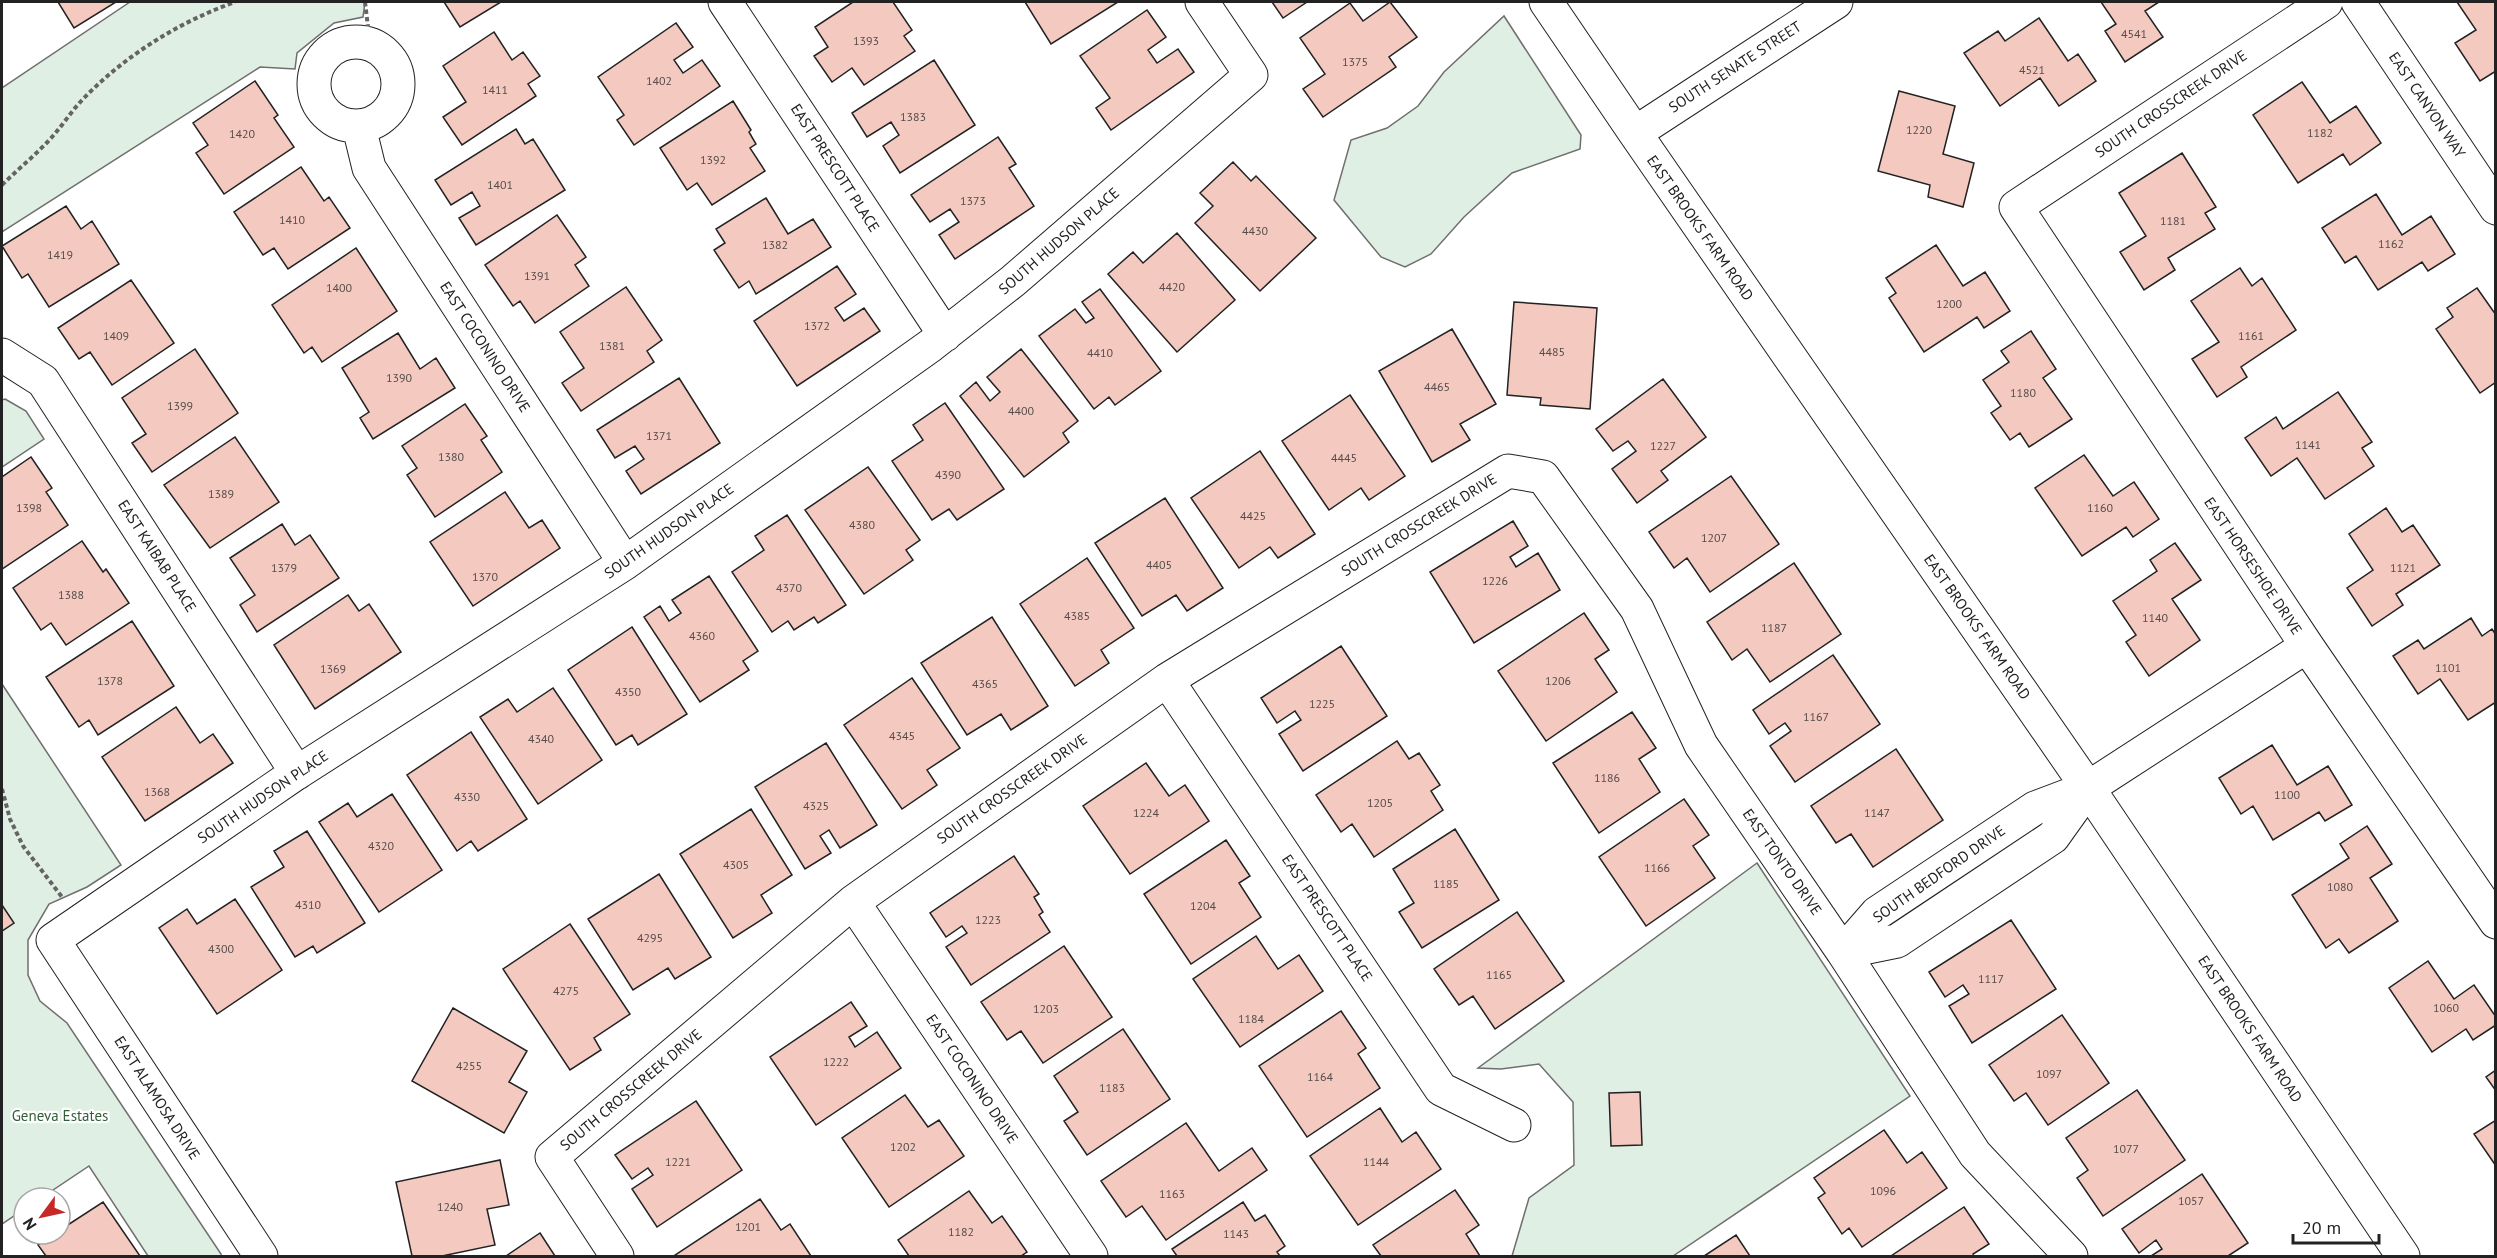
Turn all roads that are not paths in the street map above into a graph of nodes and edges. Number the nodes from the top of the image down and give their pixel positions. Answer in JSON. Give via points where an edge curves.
{"nodes":[{"id":1,"x":725,"y":2,"type":"edge"},
{"id":2,"x":1202,"y":2,"type":"edge"},
{"id":3,"x":1546,"y":2,"type":"edge"},
{"id":4,"x":1836,"y":2,"type":"edge"},
{"id":5,"x":2326,"y":2,"type":"edge"},
{"id":6,"x":2358,"y":2,"type":"edge"},
{"id":7,"x":359,"y":127,"type":"junction"},
{"id":8,"x":1635,"y":133,"type":"junction"},
{"id":9,"x":2016,"y":207,"type":"joint"},
{"id":10,"x":2496,"y":208,"type":"edge"},
{"id":11,"x":945,"y":335,"type":"junction"},
{"id":12,"x":2,"y":356,"type":"edge"},
{"id":13,"x":1508,"y":471,"type":"joint"},
{"id":14,"x":625,"y":563,"type":"junction"},
{"id":15,"x":2307,"y":646,"type":"junction"},
{"id":16,"x":1167,"y":680,"type":"junction"},
{"id":17,"x":297,"y":772,"type":"junction"},
{"id":18,"x":2088,"y":788,"type":"junction"},
{"id":19,"x":853,"y":902,"type":"junction"},
{"id":20,"x":2496,"y":922,"type":"edge"},
{"id":21,"x":53,"y":940,"type":"joint"},
{"id":22,"x":1844,"y":952,"type":"junction"},
{"id":23,"x":1514,"y":1125,"type":"dead end"},
{"id":24,"x":261,"y":1257,"type":"edge"},
{"id":25,"x":617,"y":1257,"type":"edge"},
{"id":26,"x":1091,"y":1257,"type":"edge"},
{"id":27,"x":2071,"y":1257,"type":"edge"},
{"id":28,"x":2403,"y":1257,"type":"edge"}],
"edges":[{"from":1,"to":11,"type":"street","name":"EAST PRESCOTT PLACE"},
{"from":2,"to":11,"type":"street","name":"SOUTH HUDSON PLACE","via":[[1251,75]]},
{"from":3,"to":8,"type":"street","name":"EAST BROOKS FARM ROAD"},
{"from":4,"to":8,"type":"street","name":"SOUTH SENATE STREET"},
{"from":5,"to":9,"type":"street","name":"SOUTH CROSSCREEK DRIVE"},
{"from":6,"to":10,"type":"street","name":"EAST CANYON WAY"},
{"from":7,"to":7,"type":"street","via":[[328,116],[318,102],[314,86],[322,59],[342,44],[358,42],[383,52],[398,76],[396,100],[382,118]]},
{"from":7,"to":14,"type":"street","name":"EAST COCONINO DRIVE","via":[[369,168]]},
{"from":8,"to":18,"type":"street","name":"EAST BROOKS FARM ROAD"},
{"from":9,"to":15,"type":"street","name":"EAST HORSESHOE DRIVE"},
{"from":11,"to":14,"type":"street","name":"SOUTH HUDSON PLACE"},
{"from":12,"to":17,"type":"street","name":"EAST KAIBAB PLACE","via":[[44,381]]},
{"from":13,"to":16,"type":"street","name":"SOUTH CROSSCREEK DRIVE"},
{"from":13,"to":22,"type":"street","name":"EAST TONTO DRIVE","via":[[1543,477],[1637,609],[1701,745]]},
{"from":14,"to":17,"type":"street","name":"SOUTH HUDSON PLACE"},
{"from":15,"to":18,"type":"street","name":"SOUTH BEDFORD DRIVE"},
{"from":15,"to":20,"type":"street","name":"EAST HORSESHOE DRIVE"},
{"from":16,"to":19,"type":"street","name":"SOUTH CROSSCREEK DRIVE"},
{"from":16,"to":23,"type":"street","name":"EAST PRESCOTT PLACE","via":[[1442,1089]]},
{"from":17,"to":21,"type":"street","name":"SOUTH HUDSON PLACE"},
{"from":18,"to":22,"type":"street","name":"SOUTH BEDFORD DRIVE","via":[[2053,837],[1897,941]]},
{"from":18,"to":28,"type":"street","name":"EAST BROOKS FARM ROAD"},
{"from":19,"to":25,"type":"street","name":"SOUTH CROSSCREEK DRIVE","via":[[552,1157]]},
{"from":19,"to":26,"type":"street","name":"EAST COCONINO DRIVE"},
{"from":21,"to":24,"type":"street","name":"EAST ALAMOSA DRIVE"},
{"from":22,"to":27,"type":"street","name":"EAST TONTO DRIVE","via":[[1975,1154]]}]}
